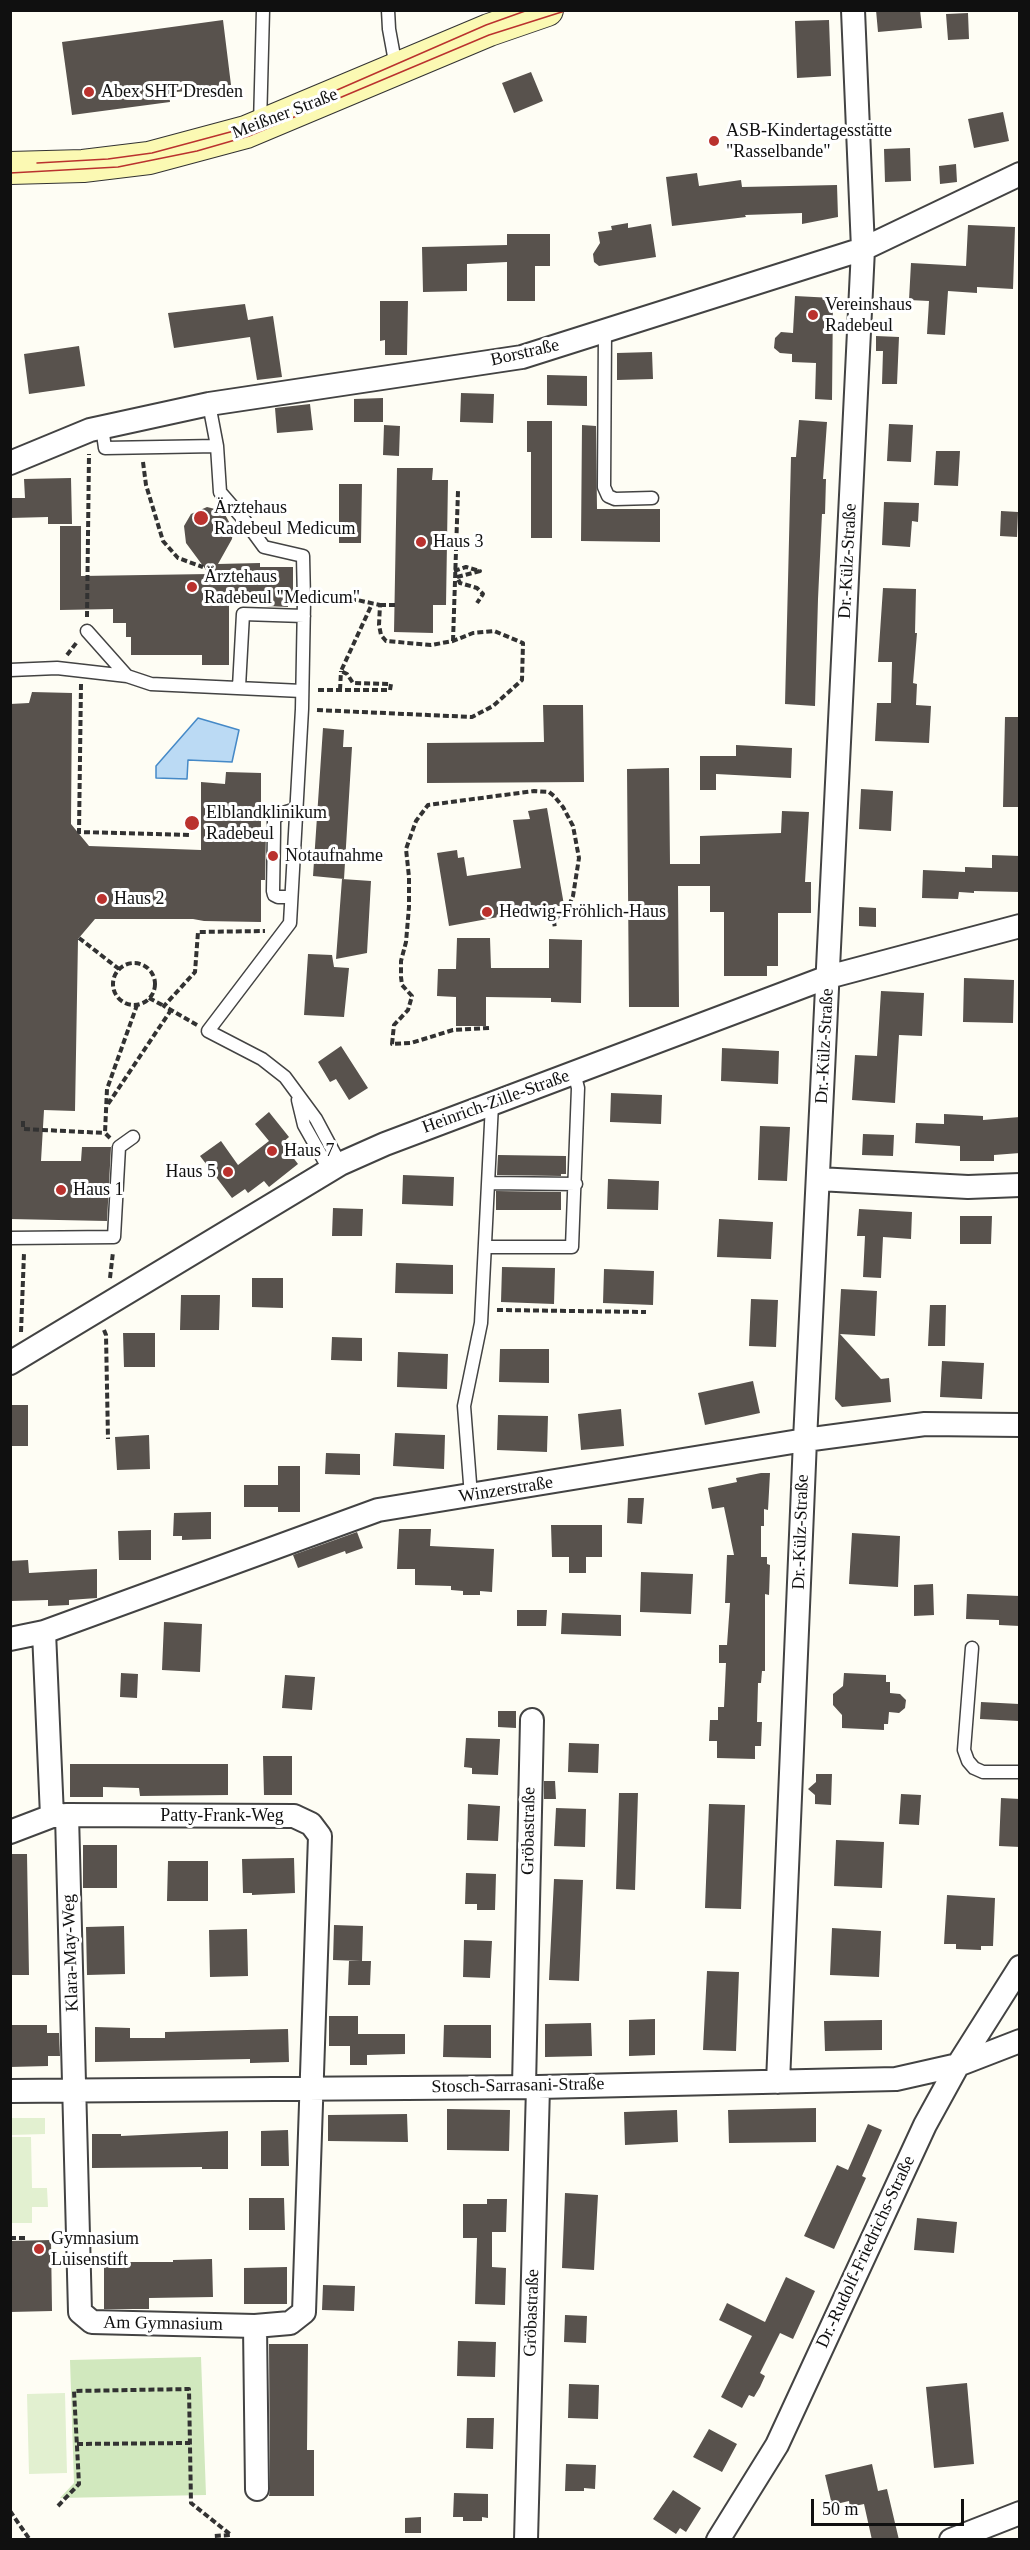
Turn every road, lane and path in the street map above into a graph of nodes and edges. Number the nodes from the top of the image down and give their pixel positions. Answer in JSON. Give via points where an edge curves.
{"nodes":[{"id":1,"x":264,"y":10,"type":"edge"},
{"id":2,"x":388,"y":10,"type":"edge"},
{"id":3,"x":548,"y":10,"type":"edge"},
{"id":4,"x":853,"y":10,"type":"edge"},
{"id":5,"x":397,"y":69,"type":"junction"},
{"id":6,"x":260,"y":126,"type":"junction"},
{"id":7,"x":10,"y":168,"type":"edge"},
{"id":8,"x":1020,"y":174,"type":"edge"},
{"id":9,"x":863,"y":249,"type":"junction"},
{"id":10,"x":604,"y":331,"type":"junction"},
{"id":11,"x":209,"y":404,"type":"junction"},
{"id":12,"x":96,"y":428,"type":"junction"},
{"id":13,"x":217,"y":446,"type":"junction"},
{"id":14,"x":140,"y":447,"type":"junction"},
{"id":15,"x":10,"y":463,"type":"edge"},
{"id":16,"x":458,"y":491,"type":"dead end"},
{"id":17,"x":652,"y":498,"type":"dead end"},
{"id":18,"x":203,"y":567,"type":"dead end"},
{"id":19,"x":454,"y":571,"type":"junction"},
{"id":20,"x":304,"y":601,"type":"junction"},
{"id":21,"x":372,"y":603,"type":"junction"},
{"id":22,"x":477,"y":603,"type":"dead end"},
{"id":23,"x":380,"y":605,"type":"junction"},
{"id":24,"x":395,"y":605,"type":"dead end"},
{"id":25,"x":304,"y":616,"type":"junction"},
{"id":26,"x":87,"y":631,"type":"junction"},
{"id":27,"x":453,"y":641,"type":"junction"},
{"id":28,"x":57,"y":668,"type":"junction"},
{"id":29,"x":10,"y":670,"type":"edge"},
{"id":30,"x":81,"y":670,"type":"junction"},
{"id":31,"x":341,"y":671,"type":"junction"},
{"id":32,"x":127,"y":676,"type":"junction"},
{"id":33,"x":239,"y":687,"type":"junction"},
{"id":34,"x":340,"y":690,"type":"junction"},
{"id":35,"x":302,"y":691,"type":"junction"},
{"id":36,"x":302,"y":709,"type":"junction"},
{"id":37,"x":296,"y":810,"type":"junction"},
{"id":38,"x":191,"y":835,"type":"dead end"},
{"id":39,"x":291,"y":897,"type":"junction"},
{"id":40,"x":1020,"y":926,"type":"edge"},
{"id":41,"x":287,"y":929,"type":"junction"},
{"id":42,"x":555,"y":929,"type":"dead end"},
{"id":43,"x":79,"y":938,"type":"dead end"},
{"id":44,"x":119,"y":969,"type":"junction"},
{"id":45,"x":828,"y":977,"type":"junction"},
{"id":46,"x":149,"y":998,"type":"junction"},
{"id":47,"x":137,"y":1005,"type":"junction"},
{"id":48,"x":164,"y":1006,"type":"junction"},
{"id":49,"x":171,"y":1010,"type":"junction"},
{"id":50,"x":489,"y":1028,"type":"dead end"},
{"id":51,"x":208,"y":1031,"type":"junction"},
{"id":52,"x":574,"y":1073,"type":"junction"},
{"id":53,"x":492,"y":1104,"type":"junction"},
{"id":54,"x":106,"y":1106,"type":"junction"},
{"id":55,"x":23,"y":1121,"type":"dead end"},
{"id":56,"x":47,"y":1130,"type":"junction"},
{"id":57,"x":105,"y":1133,"type":"junction"},
{"id":58,"x":133,"y":1137,"type":"dead end"},
{"id":59,"x":46,"y":1138,"type":"dead end"},
{"id":60,"x":118,"y":1147,"type":"junction"},
{"id":61,"x":335,"y":1168,"type":"junction"},
{"id":62,"x":818,"y":1179,"type":"junction"},
{"id":63,"x":488,"y":1183,"type":"junction"},
{"id":64,"x":576,"y":1184,"type":"junction"},
{"id":65,"x":1020,"y":1185,"type":"edge"},
{"id":66,"x":114,"y":1237,"type":"junction"},
{"id":67,"x":10,"y":1238,"type":"edge"},
{"id":68,"x":24,"y":1238,"type":"junction"},
{"id":69,"x":485,"y":1247,"type":"junction"},
{"id":70,"x":102,"y":1310,"type":"junction"},
{"id":71,"x":480,"y":1310,"type":"junction"},
{"id":72,"x":646,"y":1312,"type":"dead end"},
{"id":73,"x":15,"y":1361,"type":"edge"},
{"id":74,"x":1020,"y":1425,"type":"edge"},
{"id":75,"x":108,"y":1439,"type":"dead end"},
{"id":76,"x":805,"y":1440,"type":"junction"},
{"id":77,"x":471,"y":1496,"type":"junction"},
{"id":78,"x":44,"y":1632,"type":"junction"},
{"id":79,"x":10,"y":1639,"type":"edge"},
{"id":80,"x":972,"y":1648,"type":"dead end"},
{"id":81,"x":532,"y":1720,"type":"dead end"},
{"id":82,"x":1020,"y":1772,"type":"edge"},
{"id":83,"x":60,"y":1815,"type":"junction"},
{"id":84,"x":10,"y":1832,"type":"edge"},
{"id":85,"x":1020,"y":1967,"type":"edge"},
{"id":86,"x":1020,"y":2041,"type":"edge"},
{"id":87,"x":958,"y":2065,"type":"junction"},
{"id":88,"x":778,"y":2082,"type":"junction"},
{"id":89,"x":531,"y":2087,"type":"junction"},
{"id":90,"x":311,"y":2088,"type":"junction"},
{"id":91,"x":75,"y":2090,"type":"junction"},
{"id":92,"x":10,"y":2091,"type":"edge"},
{"id":93,"x":10,"y":2238,"type":"edge"},
{"id":94,"x":27,"y":2238,"type":"dead end"},
{"id":95,"x":255,"y":2326,"type":"junction"},
{"id":96,"x":190,"y":2443,"type":"junction"},
{"id":97,"x":77,"y":2444,"type":"junction"},
{"id":98,"x":257,"y":2489,"type":"dead end"},
{"id":99,"x":58,"y":2506,"type":"dead end"},
{"id":100,"x":10,"y":2511,"type":"edge"},
{"id":101,"x":1020,"y":2513,"type":"edge"},
{"id":102,"x":30,"y":2540,"type":"edge"},
{"id":103,"x":214,"y":2540,"type":"edge"},
{"id":104,"x":526,"y":2540,"type":"edge"},
{"id":105,"x":717,"y":2540,"type":"edge"},
{"id":106,"x":951,"y":2540,"type":"edge"}],
"edges":[{"from":1,"to":6,"type":"lane"},
{"from":2,"to":5,"type":"lane"},
{"from":3,"to":5,"type":"main road","name":"Meißner Straße"},
{"from":4,"to":9,"type":"street","name":"Dr.-Külz-Straße"},
{"from":5,"to":6,"type":"main road","name":"Meißner Straße"},
{"from":6,"to":7,"type":"main road","name":"Meißner Straße","via":[[149,158],[83,166]]},
{"from":8,"to":9,"type":"street","name":"Borstraße"},
{"from":9,"to":10,"type":"street","name":"Borstraße"},
{"from":9,"to":45,"type":"street","name":"Dr.-Külz-Straße"},
{"from":10,"to":11,"type":"street","name":"Borstraße","via":[[522,357]]},
{"from":10,"to":17,"type":"lane","via":[[604,487],[615,500]]},
{"from":11,"to":12,"type":"street","name":"Borstraße"},
{"from":11,"to":13,"type":"lane"},
{"from":12,"to":14,"type":"lane","via":[[105,448]]},
{"from":12,"to":15,"type":"street","name":"Borstraße"},
{"from":12,"to":26,"type":"path"},
{"from":13,"to":14,"type":"lane"},
{"from":13,"to":20,"type":"lane","via":[[220,492],[264,547],[303,556]]},
{"from":14,"to":18,"type":"path","via":[[146,485],[163,541],[178,558]]},
{"from":16,"to":19,"type":"path"},
{"from":19,"to":22,"type":"path","via":[[466,567],[480,570],[457,577],[460,583],[483,594]]},
{"from":19,"to":27,"type":"path"},
{"from":20,"to":21,"type":"path"},
{"from":20,"to":25,"type":"lane"},
{"from":21,"to":23,"type":"path"},
{"from":21,"to":31,"type":"path"},
{"from":23,"to":24,"type":"path"},
{"from":23,"to":27,"type":"path","via":[[379,625],[386,641],[431,645]]},
{"from":25,"to":33,"type":"lane","via":[[243,614]]},
{"from":25,"to":35,"type":"lane"},
{"from":26,"to":28,"type":"path"},
{"from":26,"to":32,"type":"lane"},
{"from":27,"to":36,"type":"path","via":[[473,633],[494,631],[523,643],[522,680],[493,706],[472,717]]},
{"from":28,"to":29,"type":"lane"},
{"from":28,"to":30,"type":"lane"},
{"from":30,"to":32,"type":"lane"},
{"from":30,"to":38,"type":"path","via":[[79,832]]},
{"from":31,"to":34,"type":"path"},
{"from":31,"to":34,"type":"path","via":[[353,683],[391,684],[390,690]]},
{"from":32,"to":33,"type":"lane","via":[[151,684]]},
{"from":33,"to":35,"type":"lane"},
{"from":34,"to":35,"type":"path"},
{"from":35,"to":36,"type":"lane"},
{"from":36,"to":37,"type":"lane"},
{"from":37,"to":39,"type":"lane"},
{"from":37,"to":39,"type":"lane","via":[[274,819],[273,832],[274,895]]},
{"from":39,"to":41,"type":"lane"},
{"from":40,"to":45,"type":"street","name":"Heinrich-Zille-Straße"},
{"from":41,"to":48,"type":"path","via":[[198,932],[195,972]]},
{"from":41,"to":51,"type":"lane"},
{"from":42,"to":50,"type":"path","via":[[554,921],[573,896],[579,867],[573,826],[560,802],[549,792],[534,791],[428,805],[416,821],[406,849],[409,908],[401,977],[402,985],[412,996],[408,1010],[394,1025],[392,1044],[411,1043],[453,1030]]},
{"from":43,"to":44,"type":"path"},
{"from":44,"to":46,"type":"path","via":[[136,963],[151,972],[155,985]]},
{"from":44,"to":47,"type":"path","via":[[112,982],[116,996],[128,1005]]},
{"from":45,"to":52,"type":"street","name":"Heinrich-Zille-Straße"},
{"from":45,"to":62,"type":"street","name":"Dr.-Külz-Straße"},
{"from":46,"to":47,"type":"path"},
{"from":46,"to":48,"type":"path"},
{"from":47,"to":54,"type":"path","via":[[107,1089]]},
{"from":48,"to":49,"type":"path"},
{"from":49,"to":51,"type":"path"},
{"from":49,"to":54,"type":"path"},
{"from":51,"to":61,"type":"lane","via":[[262,1059],[285,1077],[297,1096],[304,1125]]},
{"from":52,"to":53,"type":"street","name":"Heinrich-Zille-Straße"},
{"from":52,"to":64,"type":"lane","via":[[578,1088]]},
{"from":53,"to":61,"type":"street","name":"Heinrich-Zille-Straße","via":[[385,1144]]},
{"from":53,"to":63,"type":"lane"},
{"from":54,"to":57,"type":"path"},
{"from":55,"to":56,"type":"path","via":[[23,1129]]},
{"from":56,"to":57,"type":"path"},
{"from":56,"to":59,"type":"path"},
{"from":57,"to":60,"type":"path"},
{"from":58,"to":60,"type":"lane"},
{"from":60,"to":66,"type":"lane"},
{"from":61,"to":70,"type":"street","name":"Heinrich-Zille-Straße"},
{"from":62,"to":65,"type":"street","via":[[968,1187]]},
{"from":62,"to":76,"type":"street","name":"Dr.-Külz-Straße"},
{"from":63,"to":64,"type":"lane"},
{"from":63,"to":69,"type":"lane"},
{"from":64,"to":69,"type":"lane","via":[[572,1247]]},
{"from":66,"to":68,"type":"lane"},
{"from":66,"to":70,"type":"path"},
{"from":67,"to":68,"type":"lane"},
{"from":68,"to":73,"type":"path"},
{"from":69,"to":71,"type":"lane"},
{"from":70,"to":73,"type":"street","name":"Heinrich-Zille-Straße"},
{"from":70,"to":75,"type":"path"},
{"from":71,"to":72,"type":"path"},
{"from":71,"to":77,"type":"lane","via":[[481,1323],[464,1406]]},
{"from":74,"to":76,"type":"street","name":"Winzerstraße","via":[[925,1424]]},
{"from":76,"to":77,"type":"street","name":"Winzerstraße"},
{"from":76,"to":88,"type":"street","name":"Dr.-Külz-Straße"},
{"from":77,"to":78,"type":"street","name":"Winzerstraße","via":[[378,1510]]},
{"from":78,"to":79,"type":"street","name":"Winzerstraße"},
{"from":78,"to":83,"type":"street","name":"Klara-May-Weg"},
{"from":80,"to":82,"type":"lane","via":[[964,1750],[968,1761],[983,1772]]},
{"from":81,"to":89,"type":"street","name":"Gröbastraße"},
{"from":83,"to":84,"type":"street","name":"Patty-Frank-Weg"},
{"from":83,"to":90,"type":"street","name":"Patty-Frank-Weg","via":[[294,1816],[311,1824],[320,1836],[322,1850]]},
{"from":83,"to":91,"type":"street","name":"Klara-May-Weg"},
{"from":85,"to":87,"type":"street","name":"Dr.-Rudolf-Friedrichs-Straße"},
{"from":86,"to":87,"type":"street","name":"Stosch-Sarrasani-Straße"},
{"from":87,"to":88,"type":"street","name":"Stosch-Sarrasani-Straße","via":[[896,2079]]},
{"from":87,"to":105,"type":"street","name":"Dr.-Rudolf-Friedrichs-Straße","via":[[925,2125],[777,2445]]},
{"from":88,"to":89,"type":"street","name":"Stosch-Sarrasani-Straße"},
{"from":89,"to":90,"type":"street","name":"Stosch-Sarrasani-Straße"},
{"from":89,"to":104,"type":"street","name":"Gröbastraße"},
{"from":90,"to":91,"type":"street","name":"Stosch-Sarrasani-Straße"},
{"from":90,"to":95,"type":"street","name":"Am Gymnasium","via":[[304,2312],[291,2323]]},
{"from":91,"to":92,"type":"street","name":"Stosch-Sarrasani-Straße"},
{"from":91,"to":95,"type":"street","name":"Am Gymnasium","via":[[80,2312],[92,2322]]},
{"from":93,"to":94,"type":"path"},
{"from":95,"to":98,"type":"street"},
{"from":96,"to":97,"type":"path"},
{"from":96,"to":97,"type":"path","via":[[189,2389],[177,2389],[74,2391]]},
{"from":96,"to":103,"type":"path","via":[[191,2503],[231,2535],[214,2536]]},
{"from":97,"to":99,"type":"path","via":[[79,2484]]},
{"from":100,"to":102,"type":"path"},
{"from":101,"to":106,"type":"street"}]}
